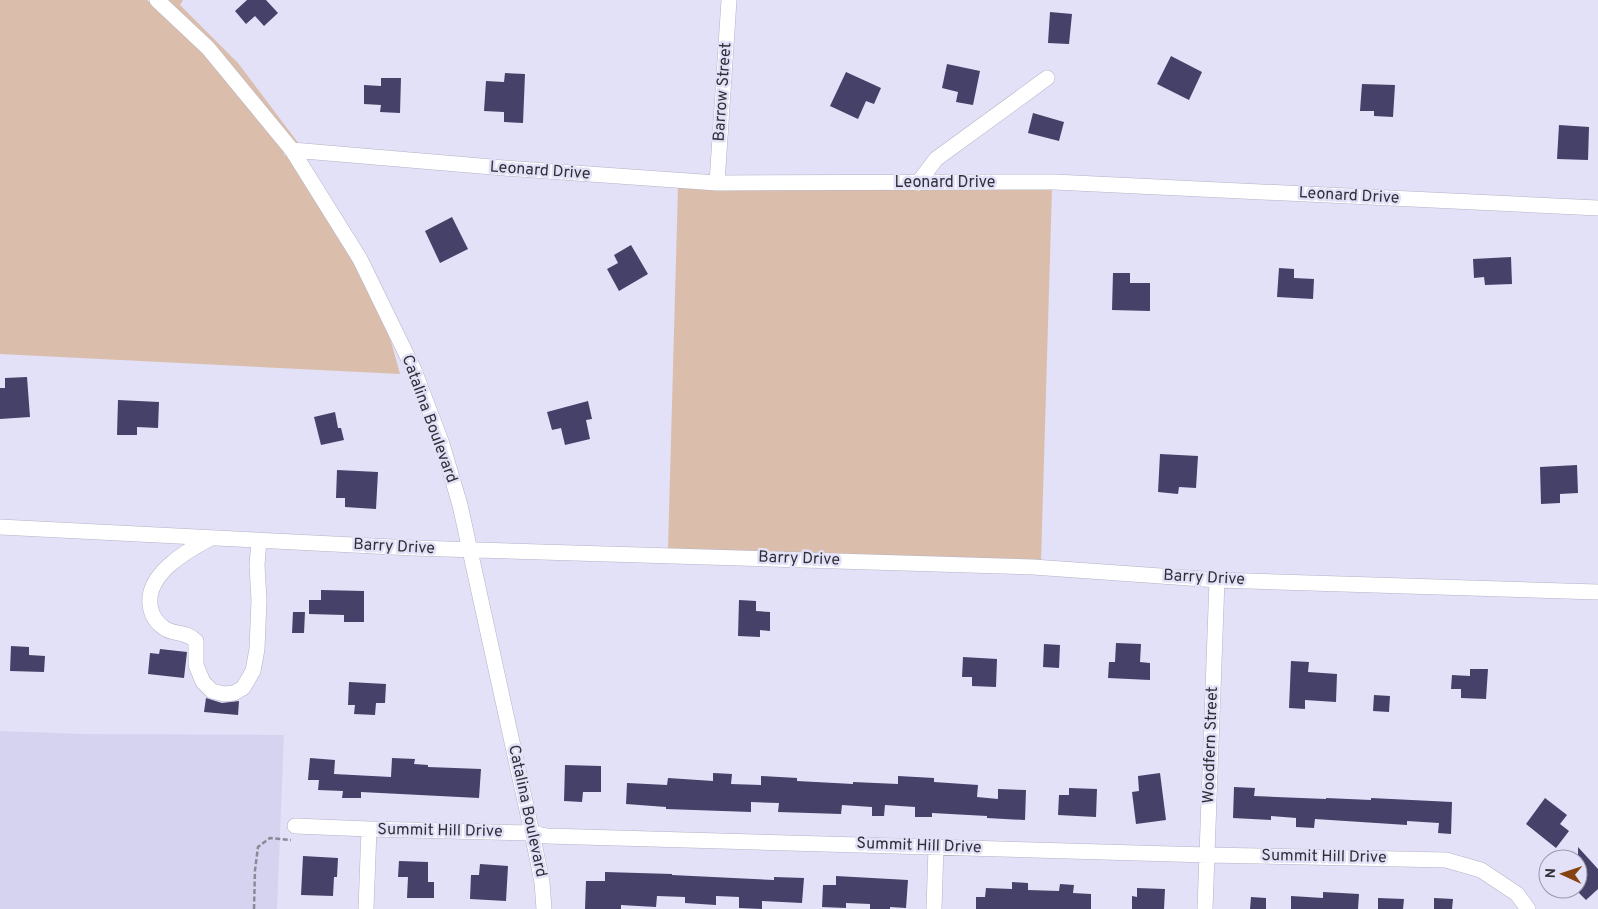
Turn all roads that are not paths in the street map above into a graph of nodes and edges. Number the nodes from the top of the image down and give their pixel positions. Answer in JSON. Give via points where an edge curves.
{"nodes":[{"id":1,"x":157,"y":0,"type":"edge"},
{"id":2,"x":729,"y":0,"type":"edge"},
{"id":3,"x":1047,"y":78,"type":"dead end"},
{"id":4,"x":292,"y":150,"type":"junction"},
{"id":5,"x":717,"y":183,"type":"junction"},
{"id":6,"x":918,"y":183,"type":"junction"},
{"id":7,"x":1598,"y":208,"type":"edge"},
{"id":8,"x":0,"y":527,"type":"edge"},
{"id":9,"x":211,"y":538,"type":"junction"},
{"id":10,"x":259,"y":540,"type":"junction"},
{"id":11,"x":470,"y":549,"type":"junction"},
{"id":12,"x":1217,"y":580,"type":"junction"},
{"id":13,"x":1598,"y":592,"type":"edge"},
{"id":14,"x":369,"y":830,"type":"junction"},
{"id":15,"x":297,"y":833,"type":"road end"},
{"id":16,"x":532,"y":834,"type":"junction"},
{"id":17,"x":936,"y":847,"type":"junction"},
{"id":18,"x":1208,"y":855,"type":"junction"},
{"id":19,"x":366,"y":909,"type":"edge"},
{"id":20,"x":544,"y":909,"type":"edge"},
{"id":21,"x":934,"y":909,"type":"edge"},
{"id":22,"x":1205,"y":909,"type":"edge"},
{"id":23,"x":1528,"y":909,"type":"edge"}],
"edges":[{"from":1,"to":4,"type":"street","name":"Catalina Boulevard","via":[[208,48]]},
{"from":2,"to":5,"type":"street","name":"Barrow Street"},
{"from":3,"to":6,"type":"street","via":[[936,159]]},
{"from":4,"to":5,"type":"street","name":"Leonard Drive"},
{"from":4,"to":11,"type":"street","name":"Catalina Boulevard","via":[[360,259],[414,370],[442,444]]},
{"from":5,"to":6,"type":"street","name":"Leonard Drive"},
{"from":6,"to":7,"type":"street","name":"Leonard Drive","via":[[1054,182]]},
{"from":8,"to":9,"type":"street","name":"Barry Drive"},
{"from":9,"to":10,"type":"street","name":"Barry Drive"},
{"from":9,"to":10,"type":"street","via":[[186,552],[156,580],[150,590],[150,605],[154,619],[165,630],[191,635],[196,640],[196,665],[202,682],[212,691],[224,694],[234,694],[243,688],[253,671],[259,625],[256,565]]},
{"from":10,"to":11,"type":"street","name":"Barry Drive"},
{"from":11,"to":12,"type":"street","name":"Barry Drive","via":[[1019,566]]},
{"from":11,"to":16,"type":"street","name":"Catalina Boulevard"},
{"from":12,"to":13,"type":"street","name":"Barry Drive"},
{"from":12,"to":18,"type":"street","name":"Woodfern Street"},
{"from":14,"to":15,"type":"street","name":"Summit Hill Drive"},
{"from":14,"to":16,"type":"street","name":"Summit Hill Drive"},
{"from":14,"to":19,"type":"street"},
{"from":16,"to":17,"type":"street","name":"Summit Hill Drive"},
{"from":16,"to":20,"type":"street","name":"Catalina Boulevard"},
{"from":17,"to":18,"type":"street","name":"Summit Hill Drive"},
{"from":17,"to":21,"type":"street"},
{"from":18,"to":22,"type":"street","name":"Woodfern Street"},
{"from":18,"to":23,"type":"street","name":"Summit Hill Drive","via":[[1446,860],[1481,870],[1517,894]]}]}
